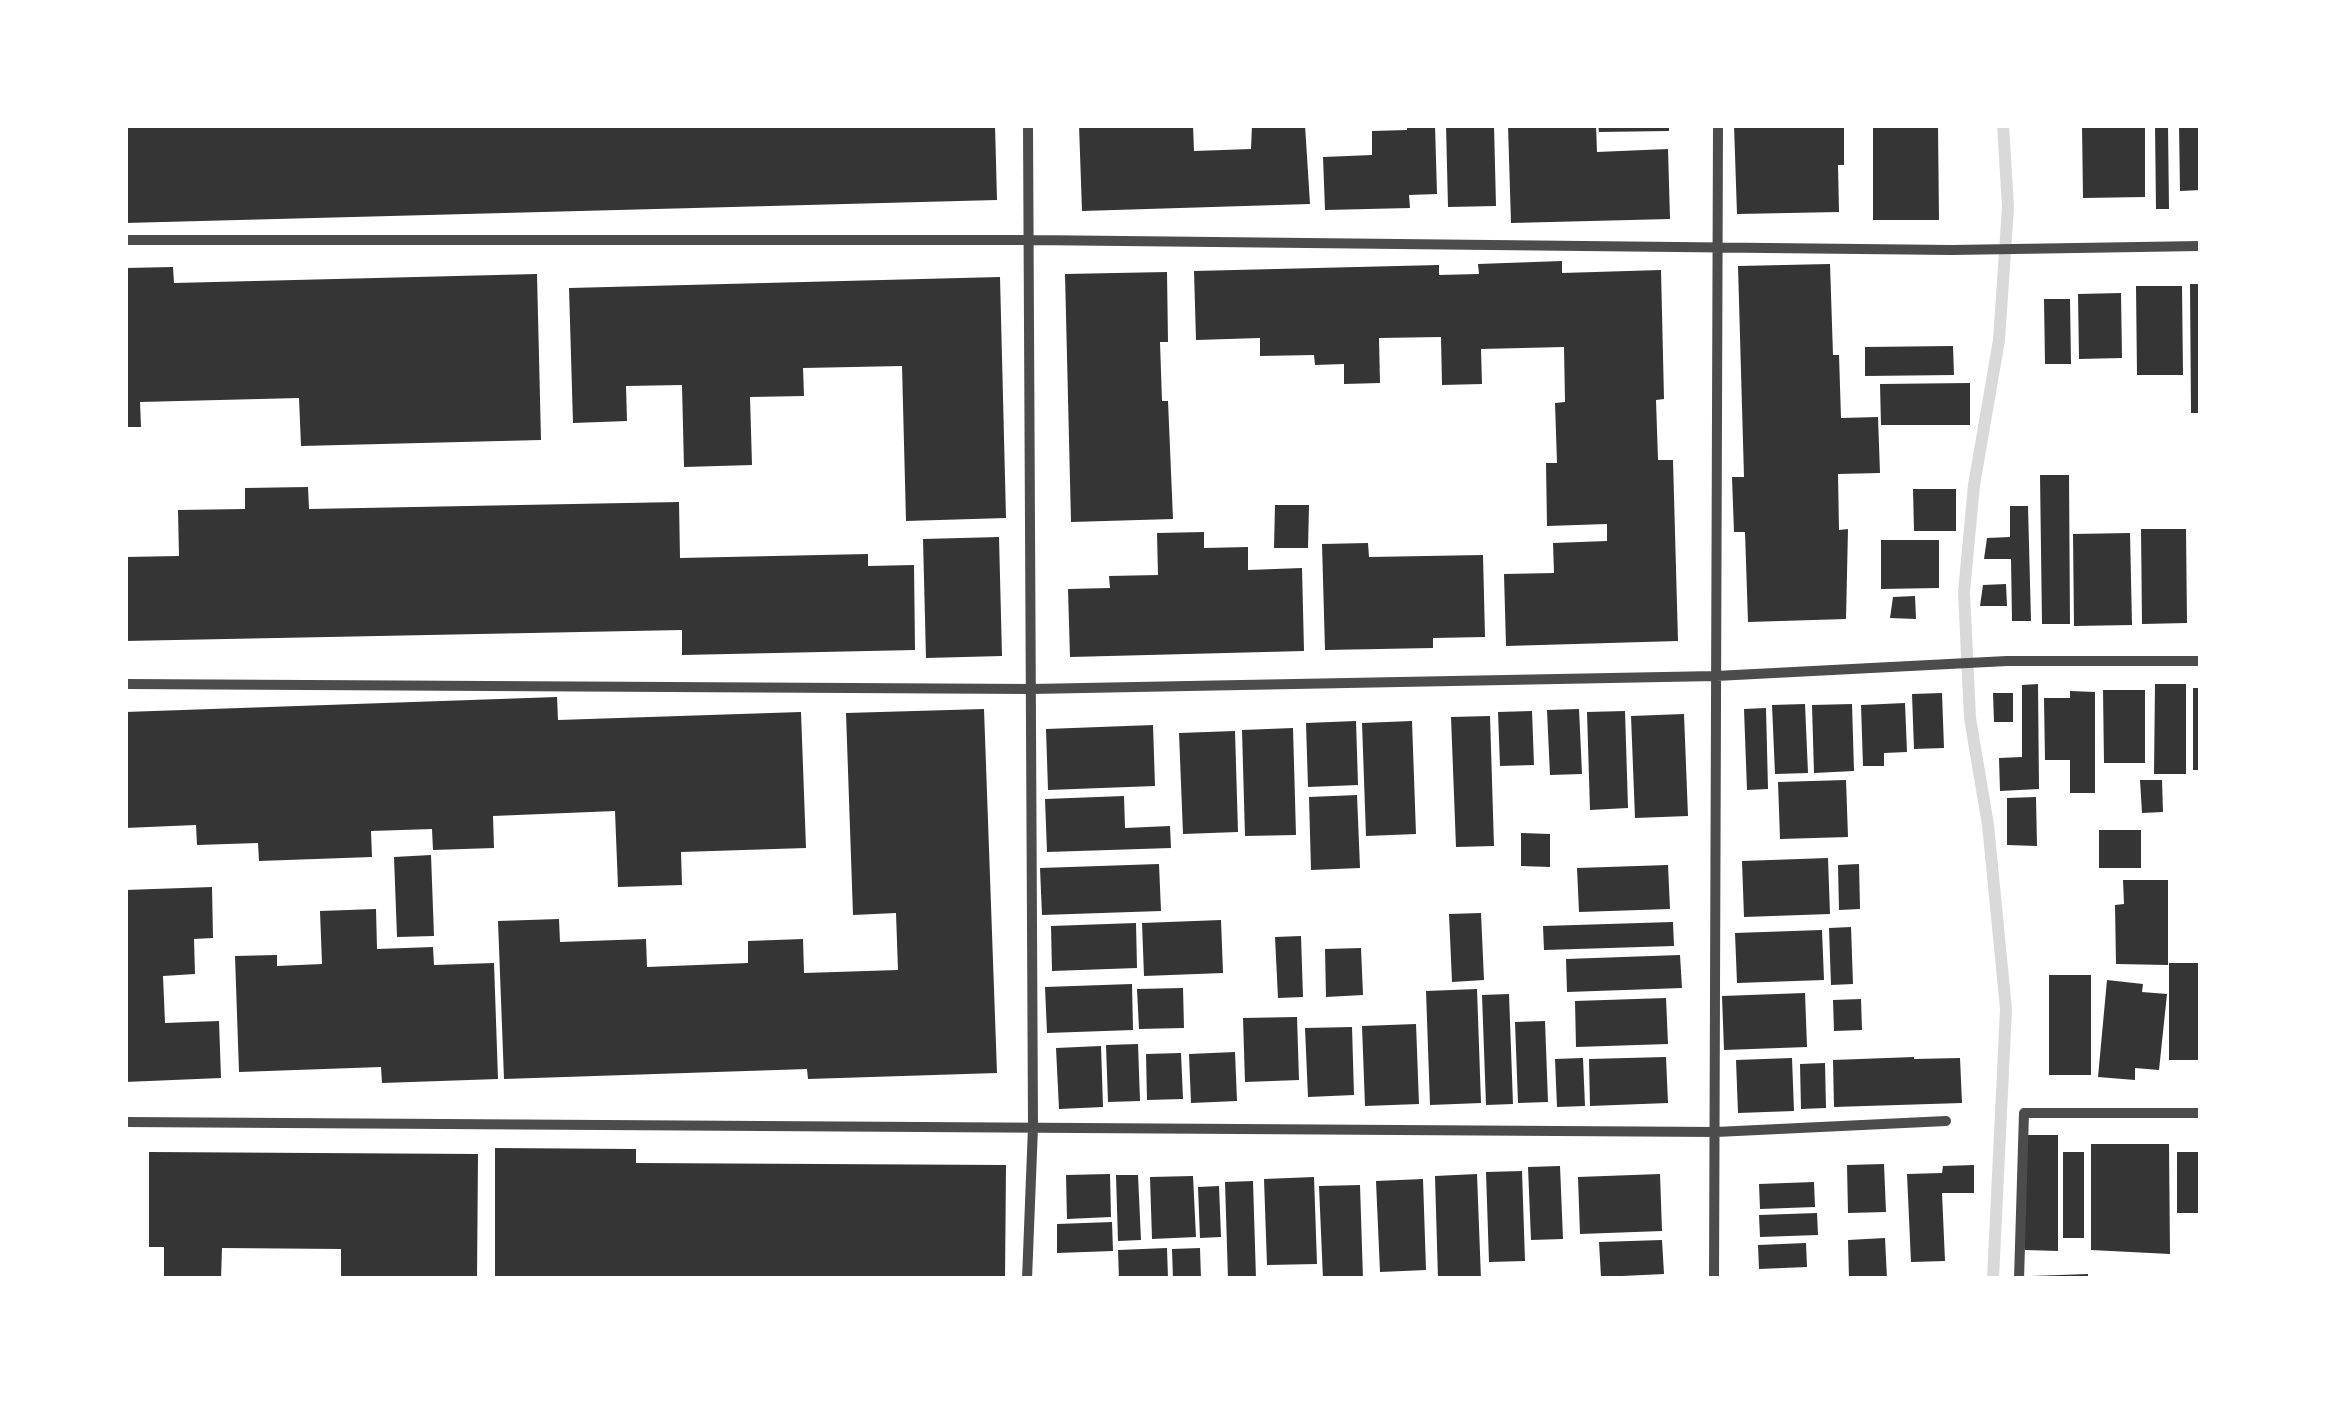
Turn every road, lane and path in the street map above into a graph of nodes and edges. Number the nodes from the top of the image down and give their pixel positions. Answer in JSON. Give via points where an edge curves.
{"nodes":[{"id":1,"x":1028,"y":125,"type":"edge"},
{"id":2,"x":1718,"y":125,"type":"edge"},
{"id":3,"x":125,"y":240,"type":"edge"},
{"id":4,"x":1030,"y":240,"type":"junction"},
{"id":5,"x":2201,"y":246,"type":"edge"},
{"id":6,"x":1720,"y":248,"type":"junction"},
{"id":7,"x":2201,"y":661,"type":"edge"},
{"id":8,"x":1716,"y":676,"type":"junction"},
{"id":9,"x":125,"y":684,"type":"edge"},
{"id":10,"x":1031,"y":689,"type":"junction"},
{"id":11,"x":2201,"y":1113,"type":"edge"},
{"id":12,"x":125,"y":1122,"type":"edge"},
{"id":13,"x":1946,"y":1122,"type":"dead end"},
{"id":14,"x":1033,"y":1126,"type":"junction"},
{"id":15,"x":1716,"y":1132,"type":"junction"},
{"id":16,"x":1026,"y":1279,"type":"edge"},
{"id":17,"x":1714,"y":1279,"type":"edge"},
{"id":18,"x":2019,"y":1279,"type":"edge"}],
"edges":[{"from":1,"to":4,"type":"street"},
{"from":2,"to":6,"type":"street"},
{"from":3,"to":4,"type":"street"},
{"from":4,"to":6,"type":"street"},
{"from":4,"to":10,"type":"street"},
{"from":5,"to":6,"type":"street"},
{"from":6,"to":8,"type":"street"},
{"from":7,"to":8,"type":"street","via":[[2007,661]]},
{"from":8,"to":10,"type":"street"},
{"from":8,"to":15,"type":"street"},
{"from":9,"to":10,"type":"street"},
{"from":10,"to":14,"type":"street"},
{"from":11,"to":18,"type":"street","via":[[2025,1113]]},
{"from":12,"to":14,"type":"street"},
{"from":13,"to":15,"type":"street"},
{"from":14,"to":15,"type":"street"},
{"from":14,"to":16,"type":"street"},
{"from":15,"to":17,"type":"street"}]}
